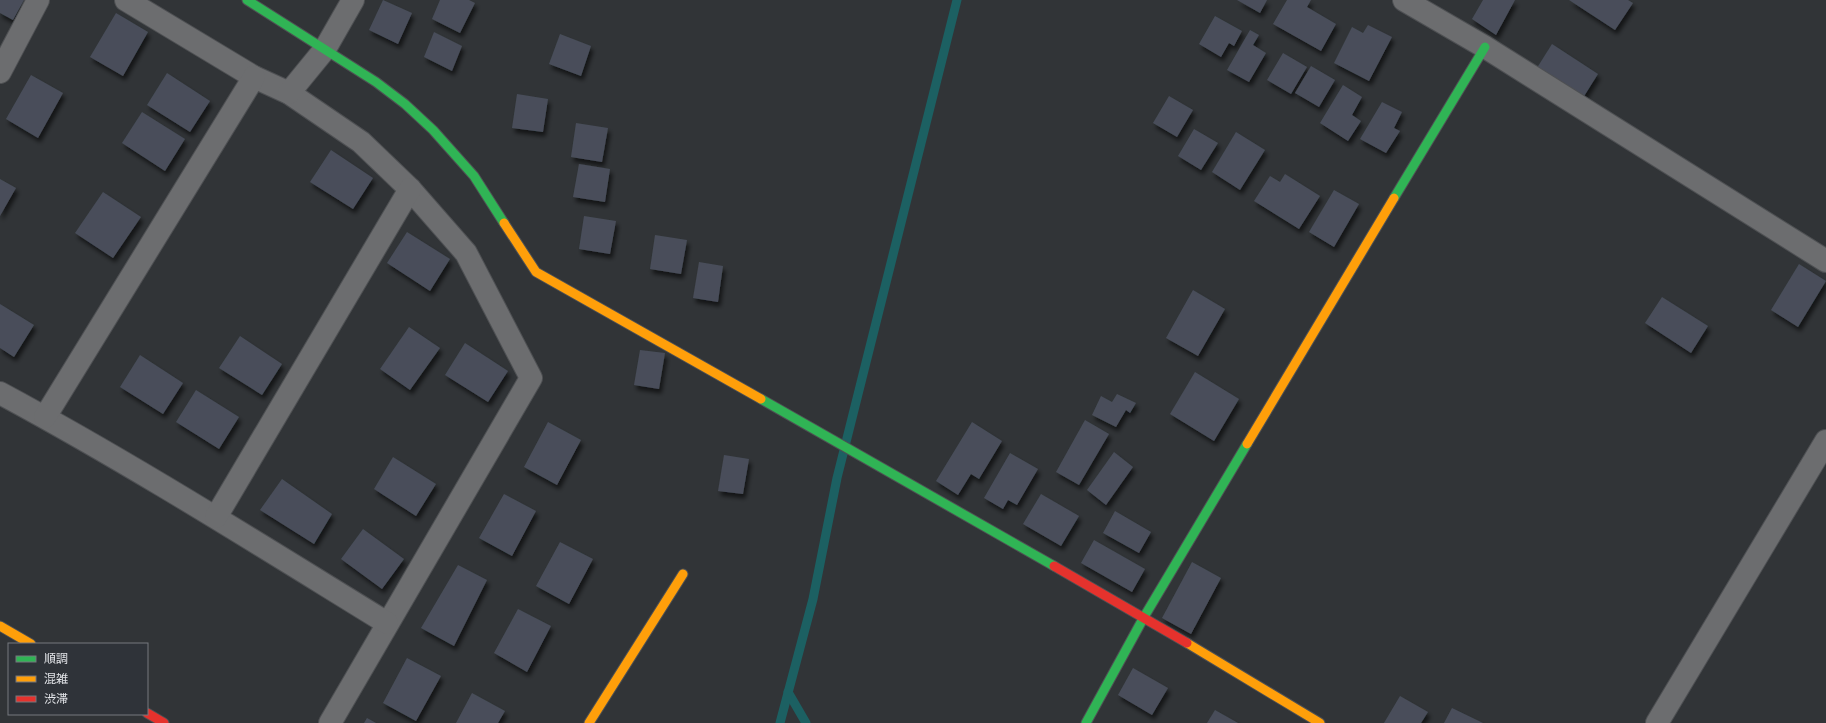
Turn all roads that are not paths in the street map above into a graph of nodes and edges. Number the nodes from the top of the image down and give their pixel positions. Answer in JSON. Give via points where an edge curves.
{"nodes":[{"id":1,"x":38,"y":0,"type":"edge"},
{"id":2,"x":126,"y":0,"type":"edge"},
{"id":3,"x":247,"y":0,"type":"edge"},
{"id":4,"x":354,"y":0,"type":"edge"},
{"id":5,"x":1404,"y":0,"type":"edge"},
{"id":6,"x":1485,"y":47,"type":"junction"},
{"id":7,"x":325,"y":50,"type":"junction"},
{"id":8,"x":0,"y":72,"type":"edge"},
{"id":9,"x":254,"y":77,"type":"junction"},
{"id":10,"x":289,"y":93,"type":"junction"},
{"id":11,"x":410,"y":189,"type":"junction"},
{"id":12,"x":1826,"y":261,"type":"edge"},
{"id":13,"x":0,"y":393,"type":"edge"},
{"id":14,"x":45,"y":417,"type":"junction"},
{"id":15,"x":1826,"y":441,"type":"edge"},
{"id":16,"x":216,"y":517,"type":"junction"},
{"id":17,"x":682,"y":574,"type":"dead end"},
{"id":18,"x":1144,"y":617,"type":"junction"},
{"id":19,"x":387,"y":623,"type":"junction"},
{"id":20,"x":0,"y":626,"type":"edge"},
{"id":21,"x":28,"y":643,"type":"edge"},
{"id":22,"x":148,"y":714,"type":"edge"},
{"id":23,"x":164,"y":723,"type":"edge"},
{"id":24,"x":330,"y":723,"type":"edge"},
{"id":25,"x":589,"y":723,"type":"edge"},
{"id":26,"x":1086,"y":723,"type":"edge"},
{"id":27,"x":1320,"y":723,"type":"edge"},
{"id":28,"x":1657,"y":723,"type":"edge"}],
"edges":[{"from":1,"to":8,"type":"street"},
{"from":2,"to":9,"type":"street"},
{"from":3,"to":7,"type":"street"},
{"from":4,"to":7,"type":"street"},
{"from":5,"to":6,"type":"street"},
{"from":6,"to":12,"type":"street"},
{"from":6,"to":18,"type":"street"},
{"from":7,"to":10,"type":"street"},
{"from":7,"to":18,"type":"street","via":[[376,82],[405,104],[432,130],[474,176],[536,272]]},
{"from":9,"to":10,"type":"street"},
{"from":9,"to":14,"type":"street"},
{"from":10,"to":11,"type":"street","via":[[361,142]]},
{"from":11,"to":16,"type":"street"},
{"from":11,"to":19,"type":"street","via":[[466,253],[531,378]]},
{"from":13,"to":14,"type":"street"},
{"from":14,"to":16,"type":"street"},
{"from":15,"to":28,"type":"street"},
{"from":16,"to":19,"type":"street"},
{"from":17,"to":25,"type":"street"},
{"from":18,"to":26,"type":"street"},
{"from":18,"to":27,"type":"street"},
{"from":19,"to":24,"type":"street"},
{"from":20,"to":21,"type":"street"},
{"from":22,"to":23,"type":"street"}]}
